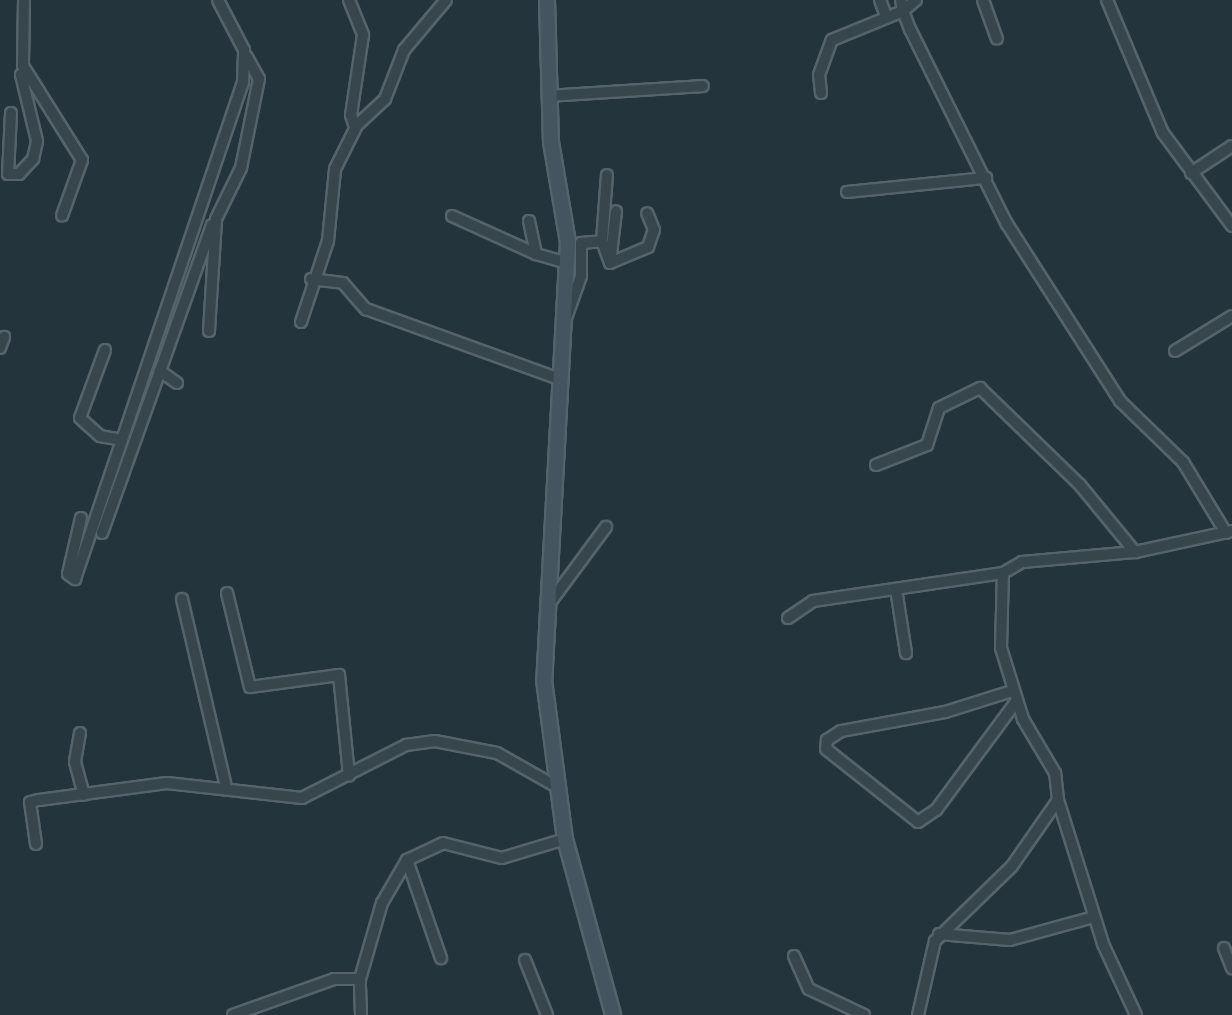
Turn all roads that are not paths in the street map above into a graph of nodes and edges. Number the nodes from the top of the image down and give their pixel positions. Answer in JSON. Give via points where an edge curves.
{"nodes":[{"id":1,"x":24,"y":0,"type":"edge"},
{"id":2,"x":218,"y":0,"type":"edge"},
{"id":3,"x":349,"y":0,"type":"edge"},
{"id":4,"x":446,"y":0,"type":"edge"},
{"id":5,"x":547,"y":0,"type":"edge"},
{"id":6,"x":880,"y":0,"type":"edge"},
{"id":7,"x":916,"y":0,"type":"edge"},
{"id":8,"x":983,"y":0,"type":"edge"},
{"id":9,"x":1107,"y":0,"type":"edge"},
{"id":10,"x":902,"y":5,"type":"edge"},
{"id":11,"x":886,"y":16,"type":"junction"},
{"id":12,"x":997,"y":39,"type":"dead end"},
{"id":13,"x":245,"y":54,"type":"junction"},
{"id":14,"x":26,"y":72,"type":"junction"},
{"id":15,"x":703,"y":86,"type":"dead end"},
{"id":16,"x":821,"y":93,"type":"dead end"},
{"id":17,"x":548,"y":96,"type":"junction"},
{"id":18,"x":11,"y":113,"type":"dead end"},
{"id":19,"x":356,"y":127,"type":"junction"},
{"id":20,"x":1232,"y":146,"type":"edge"},
{"id":21,"x":4,"y":172,"type":"edge"},
{"id":22,"x":1191,"y":173,"type":"junction"},
{"id":23,"x":607,"y":175,"type":"dead end"},
{"id":24,"x":986,"y":178,"type":"junction"},
{"id":25,"x":847,"y":192,"type":"dead end"},
{"id":26,"x":616,"y":211,"type":"dead end"},
{"id":27,"x":647,"y":213,"type":"dead end"},
{"id":28,"x":62,"y":216,"type":"dead end"},
{"id":29,"x":452,"y":216,"type":"dead end"},
{"id":30,"x":216,"y":219,"type":"junction"},
{"id":31,"x":529,"y":221,"type":"dead end"},
{"id":32,"x":1232,"y":226,"type":"edge"},
{"id":33,"x":602,"y":241,"type":"junction"},
{"id":34,"x":536,"y":254,"type":"junction"},
{"id":35,"x":567,"y":263,"type":"junction"},
{"id":36,"x":610,"y":263,"type":"junction"},
{"id":37,"x":311,"y":279,"type":"junction"},
{"id":38,"x":1232,"y":316,"type":"edge"},
{"id":39,"x":301,"y":322,"type":"dead end"},
{"id":40,"x":563,"y":323,"type":"junction"},
{"id":41,"x":209,"y":331,"type":"dead end"},
{"id":42,"x":105,"y":350,"type":"dead end"},
{"id":43,"x":1175,"y":351,"type":"dead end"},
{"id":44,"x":160,"y":371,"type":"junction"},
{"id":45,"x":559,"y":379,"type":"junction"},
{"id":46,"x":177,"y":383,"type":"dead end"},
{"id":47,"x":122,"y":440,"type":"junction"},
{"id":48,"x":876,"y":465,"type":"dead end"},
{"id":49,"x":81,"y":518,"type":"dead end"},
{"id":50,"x":606,"y":527,"type":"dead end"},
{"id":51,"x":1229,"y":532,"type":"edge"},
{"id":52,"x":102,"y":533,"type":"dead end"},
{"id":53,"x":1135,"y":552,"type":"junction"},
{"id":54,"x":1003,"y":573,"type":"junction"},
{"id":55,"x":896,"y":589,"type":"junction"},
{"id":56,"x":227,"y":593,"type":"dead end"},
{"id":57,"x":182,"y":599,"type":"dead end"},
{"id":58,"x":545,"y":609,"type":"junction"},
{"id":59,"x":788,"y":618,"type":"dead end"},
{"id":60,"x":906,"y":653,"type":"dead end"},
{"id":61,"x":1012,"y":691,"type":"junction"},
{"id":62,"x":1016,"y":702,"type":"junction"},
{"id":63,"x":80,"y":733,"type":"dead end"},
{"id":64,"x":349,"y":776,"type":"junction"},
{"id":65,"x":226,"y":786,"type":"junction"},
{"id":66,"x":557,"y":787,"type":"junction"},
{"id":67,"x":84,"y":795,"type":"junction"},
{"id":68,"x":1058,"y":800,"type":"junction"},
{"id":69,"x":565,"y":839,"type":"junction"},
{"id":70,"x":36,"y":844,"type":"dead end"},
{"id":71,"x":407,"y":860,"type":"junction"},
{"id":72,"x":1094,"y":917,"type":"junction"},
{"id":73,"x":939,"y":934,"type":"junction"},
{"id":74,"x":1224,"y":948,"type":"dead end"},
{"id":75,"x":794,"y":956,"type":"dead end"},
{"id":76,"x":441,"y":958,"type":"dead end"},
{"id":77,"x":525,"y":960,"type":"dead end"},
{"id":78,"x":1232,"y":968,"type":"edge"},
{"id":79,"x":360,"y":979,"type":"junction"},
{"id":80,"x":233,"y":1015,"type":"edge"},
{"id":81,"x":361,"y":1015,"type":"edge"},
{"id":82,"x":547,"y":1015,"type":"edge"},
{"id":83,"x":613,"y":1015,"type":"edge"},
{"id":84,"x":864,"y":1015,"type":"edge"},
{"id":85,"x":918,"y":1015,"type":"edge"},
{"id":86,"x":1136,"y":1015,"type":"edge"}],
"edges":[{"from":1,"to":14,"type":"street"},
{"from":2,"to":13,"type":"street"},
{"from":3,"to":19,"type":"street","via":[[363,35],[351,115]]},
{"from":4,"to":19,"type":"street","via":[[411,40],[385,99]]},
{"from":5,"to":17,"type":"street"},
{"from":6,"to":11,"type":"street"},
{"from":7,"to":10,"type":"street"},
{"from":8,"to":12,"type":"street"},
{"from":9,"to":22,"type":"street","via":[[1155,119]]},
{"from":10,"to":11,"type":"street"},
{"from":10,"to":24,"type":"street"},
{"from":11,"to":16,"type":"street","via":[[832,40],[819,75]]},
{"from":13,"to":30,"type":"street","via":[[259,79],[241,168]]},
{"from":13,"to":47,"type":"street","via":[[241,89]]},
{"from":14,"to":21,"type":"street","via":[[21,75],[37,141],[24,172]]},
{"from":14,"to":28,"type":"street","via":[[82,160]]},
{"from":15,"to":17,"type":"street"},
{"from":17,"to":35,"type":"street"},
{"from":18,"to":21,"type":"street"},
{"from":19,"to":37,"type":"street","via":[[335,169],[328,241]]},
{"from":20,"to":22,"type":"street"},
{"from":22,"to":32,"type":"street"},
{"from":23,"to":33,"type":"street"},
{"from":24,"to":25,"type":"street"},
{"from":24,"to":51,"type":"street","via":[[1007,224],[1120,401],[1183,462]]},
{"from":26,"to":36,"type":"street"},
{"from":27,"to":36,"type":"street","via":[[654,230],[648,247]]},
{"from":29,"to":34,"type":"street"},
{"from":30,"to":41,"type":"street"},
{"from":30,"to":44,"type":"street"},
{"from":31,"to":34,"type":"street"},
{"from":33,"to":36,"type":"street"},
{"from":33,"to":40,"type":"street","via":[[581,243],[581,276]]},
{"from":34,"to":35,"type":"street"},
{"from":35,"to":40,"type":"street"},
{"from":37,"to":39,"type":"street"},
{"from":37,"to":45,"type":"street","via":[[343,283],[366,309]]},
{"from":38,"to":43,"type":"street"},
{"from":40,"to":45,"type":"street"},
{"from":42,"to":47,"type":"street","via":[[80,418],[100,436]]},
{"from":44,"to":46,"type":"street"},
{"from":44,"to":52,"type":"street"},
{"from":45,"to":58,"type":"street"},
{"from":47,"to":49,"type":"street","via":[[75,579],[68,574]]},
{"from":48,"to":53,"type":"street","via":[[927,445],[939,408],[980,388],[1080,485]]},
{"from":50,"to":58,"type":"street"},
{"from":51,"to":53,"type":"street"},
{"from":53,"to":54,"type":"street","via":[[1022,562]]},
{"from":54,"to":55,"type":"street"},
{"from":54,"to":61,"type":"street","via":[[1001,648]]},
{"from":55,"to":59,"type":"street","via":[[813,601]]},
{"from":55,"to":60,"type":"street"},
{"from":56,"to":64,"type":"street","via":[[250,687],[339,675]]},
{"from":57,"to":65,"type":"street"},
{"from":58,"to":66,"type":"street","via":[[544,680]]},
{"from":61,"to":62,"type":"street"},
{"from":61,"to":62,"type":"street","via":[[945,712],[841,731],[831,735],[826,749],[918,822],[936,810]]},
{"from":62,"to":68,"type":"street","via":[[1055,773]]},
{"from":63,"to":67,"type":"street","via":[[75,762]]},
{"from":64,"to":65,"type":"street","via":[[302,798]]},
{"from":64,"to":66,"type":"street","via":[[406,745],[435,741],[497,753]]},
{"from":65,"to":67,"type":"street","via":[[167,783]]},
{"from":66,"to":69,"type":"street"},
{"from":67,"to":70,"type":"street","via":[[30,802]]},
{"from":68,"to":72,"type":"street"},
{"from":68,"to":73,"type":"street","via":[[1012,866]]},
{"from":69,"to":71,"type":"street","via":[[502,858],[443,843]]},
{"from":69,"to":83,"type":"street"},
{"from":71,"to":76,"type":"street"},
{"from":71,"to":79,"type":"street","via":[[382,903]]},
{"from":72,"to":73,"type":"street","via":[[1010,940]]},
{"from":72,"to":86,"type":"street"},
{"from":73,"to":85,"type":"street"},
{"from":74,"to":78,"type":"street"},
{"from":75,"to":84,"type":"street","via":[[809,989]]},
{"from":77,"to":82,"type":"street"},
{"from":79,"to":80,"type":"street","via":[[334,979]]},
{"from":79,"to":81,"type":"street"}]}
